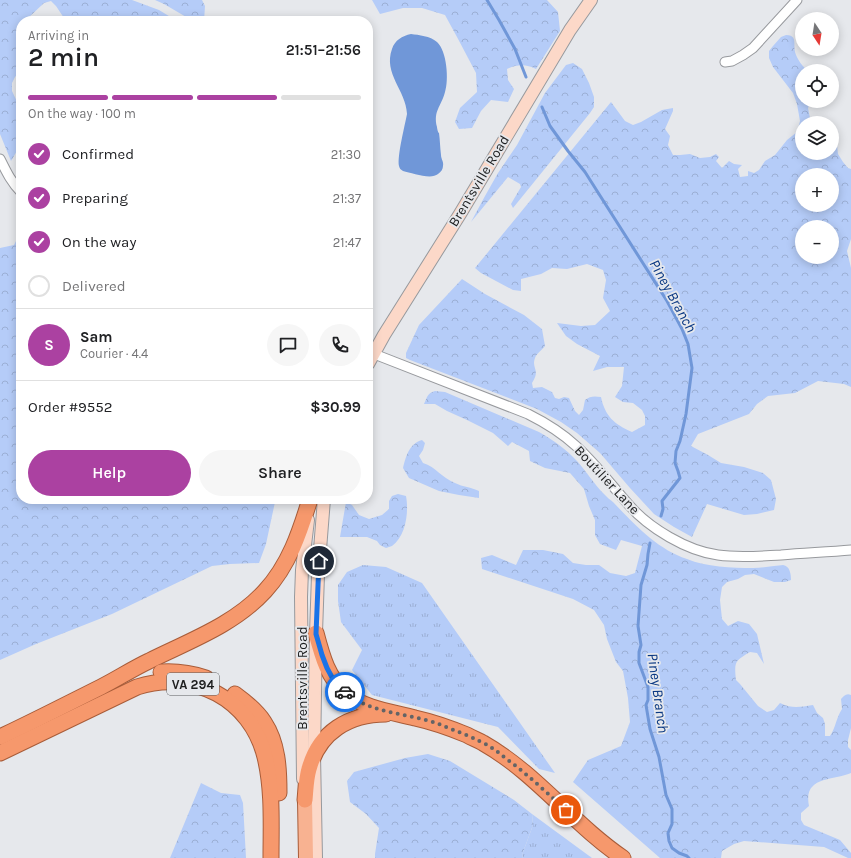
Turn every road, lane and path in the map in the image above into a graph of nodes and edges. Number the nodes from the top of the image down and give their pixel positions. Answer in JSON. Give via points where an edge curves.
{"nodes":[{"id":1,"x":591,"y":0,"type":"edge"},
{"id":2,"x":796,"y":0,"type":"edge"},
{"id":3,"x":725,"y":62,"type":"dead end"},
{"id":4,"x":0,"y":159,"type":"edge"},
{"id":5,"x":16,"y":187,"type":"edge"},
{"id":6,"x":373,"y":351,"type":"edge"},
{"id":7,"x":373,"y":357,"type":"edge"},
{"id":8,"x":308,"y":504,"type":"edge"},
{"id":9,"x":309,"y":504,"type":"edge"},
{"id":10,"x":324,"y":504,"type":"edge"},
{"id":11,"x":851,"y":550,"type":"edge"},
{"id":12,"x":316,"y":634,"type":"junction"},
{"id":13,"x":101,"y":687,"type":"junction"},
{"id":14,"x":398,"y":714,"type":"junction"},
{"id":15,"x":0,"y":737,"type":"edge"},
{"id":16,"x":0,"y":753,"type":"edge"},
{"id":17,"x":314,"y":755,"type":"junction"},
{"id":18,"x":305,"y":800,"type":"junction"},
{"id":19,"x":271,"y":858,"type":"edge"},
{"id":20,"x":280,"y":858,"type":"edge"},
{"id":21,"x":306,"y":858,"type":"edge"},
{"id":22,"x":316,"y":858,"type":"edge"},
{"id":23,"x":623,"y":858,"type":"edge"}],
"edges":[{"from":1,"to":6,"type":"main road","name":"Brentsville Road","via":[[570,30],[445,239]]},
{"from":2,"to":3,"type":"street","via":[[753,48],[743,56]]},
{"from":4,"to":5,"type":"street"},
{"from":7,"to":11,"type":"street","name":"Boutilier Lane","via":[[528,414],[543,422],[577,447],[630,507],[647,522],[692,547],[716,555],[738,557]]},
{"from":8,"to":13,"type":"highway","via":[[289,557],[272,584],[256,601],[217,628]]},
{"from":9,"to":18,"type":"main road","name":"Brentsville Road","via":[[302,570]]},
{"from":10,"to":12,"type":"main road","name":"Brentsville Road"},
{"from":12,"to":14,"type":"highway","via":[[327,668],[334,681],[348,696]]},
{"from":12,"to":17,"type":"main road","name":"Brentsville Road"},
{"from":13,"to":15,"type":"highway"},
{"from":13,"to":20,"type":"highway","via":[[135,676],[182,672],[214,680],[246,702],[270,732],[277,755]]},
{"from":14,"to":17,"type":"highway","via":[[362,716],[345,722],[328,735]]},
{"from":14,"to":23,"type":"highway","via":[[437,724],[487,745],[520,768],[586,829]]},
{"from":16,"to":19,"type":"highway","number":"VA 294","via":[[143,685],[159,682],[198,685],[223,696],[240,711],[260,742],[269,778]]},
{"from":17,"to":18,"type":"highway","via":[[308,774]]},
{"from":17,"to":22,"type":"main road","name":"Brentsville Road"},
{"from":18,"to":21,"type":"main road","name":"Brentsville Road"}]}
